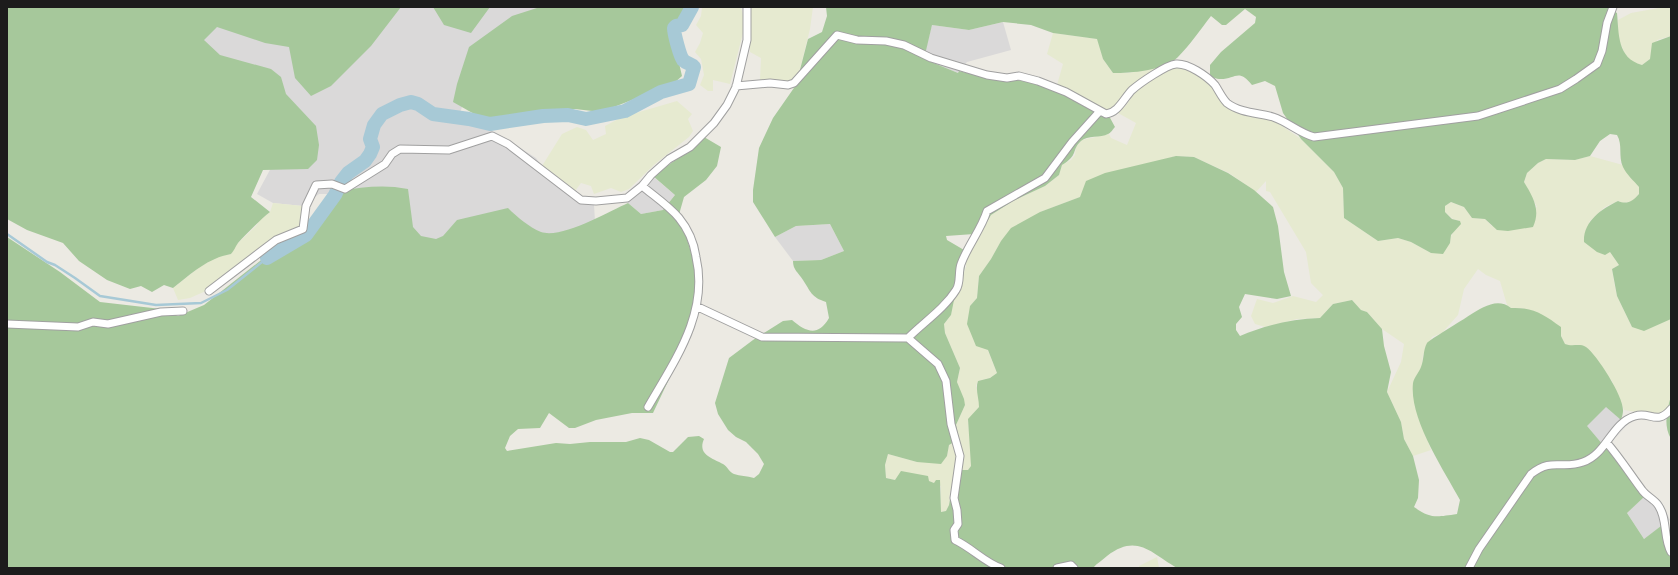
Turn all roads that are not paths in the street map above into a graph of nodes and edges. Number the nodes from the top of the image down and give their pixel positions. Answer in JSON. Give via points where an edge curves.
{"nodes":[{"id":1,"x":747,"y":7,"type":"edge"},
{"id":2,"x":1613,"y":7,"type":"edge"},
{"id":3,"x":736,"y":86,"type":"junction"},
{"id":4,"x":1100,"y":112,"type":"junction"},
{"id":5,"x":642,"y":186,"type":"junction"},
{"id":6,"x":209,"y":291,"type":"dead end"},
{"id":7,"x":698,"y":307,"type":"junction"},
{"id":8,"x":183,"y":311,"type":"dead end"},
{"id":9,"x":7,"y":324,"type":"edge"},
{"id":10,"x":908,"y":338,"type":"junction"},
{"id":11,"x":648,"y":407,"type":"dead end"},
{"id":12,"x":1671,"y":409,"type":"edge"},
{"id":13,"x":1607,"y":443,"type":"junction"},
{"id":14,"x":1671,"y":552,"type":"edge"},
{"id":15,"x":1000,"y":568,"type":"edge"},
{"id":16,"x":1057,"y":568,"type":"edge"},
{"id":17,"x":1074,"y":568,"type":"edge"},
{"id":18,"x":1469,"y":568,"type":"edge"}],
"edges":[{"from":1,"to":3,"type":"street","via":[[747,40]]},
{"from":2,"to":4,"type":"street","via":[[1599,59],[1590,70],[1560,89],[1478,116],[1314,137],[1303,134],[1274,117],[1256,114],[1228,103],[1208,78],[1181,64],[1164,68],[1141,83],[1110,113]]},
{"from":3,"to":4,"type":"street","via":[[794,83],[837,35],[904,45],[931,58],[987,75],[1007,78],[1019,76],[1038,81],[1066,92]]},
{"from":3,"to":5,"type":"street","via":[[727,105],[708,130],[690,147],[666,162]]},
{"from":4,"to":10,"type":"street","via":[[1072,142],[1045,178],[987,211],[983,224],[961,264],[959,286],[956,291],[942,308]]},
{"from":5,"to":6,"type":"street","via":[[626,198],[582,200],[508,144],[492,136],[449,150],[400,149],[392,154],[385,164],[345,189],[332,184],[316,185],[306,206],[303,229],[276,240]]},
{"from":5,"to":7,"type":"street","via":[[679,218],[694,244],[700,270]]},
{"from":7,"to":10,"type":"street","via":[[762,337]]},
{"from":7,"to":11,"type":"street","via":[[672,366]]},
{"from":8,"to":9,"type":"street","via":[[161,312],[108,324],[93,322],[78,327]]},
{"from":10,"to":15,"type":"street","via":[[938,364],[946,381],[960,456],[954,498],[958,524],[954,530],[955,540]]},
{"from":12,"to":13,"type":"street","via":[[1659,418],[1636,415],[1629,418]]},
{"from":13,"to":14,"type":"street","via":[[1631,473],[1642,492],[1658,505],[1664,521],[1666,543]]},
{"from":13,"to":18,"type":"street","via":[[1594,456],[1583,462],[1549,464],[1531,474],[1479,549]]},
{"from":16,"to":17,"type":"street"}]}
